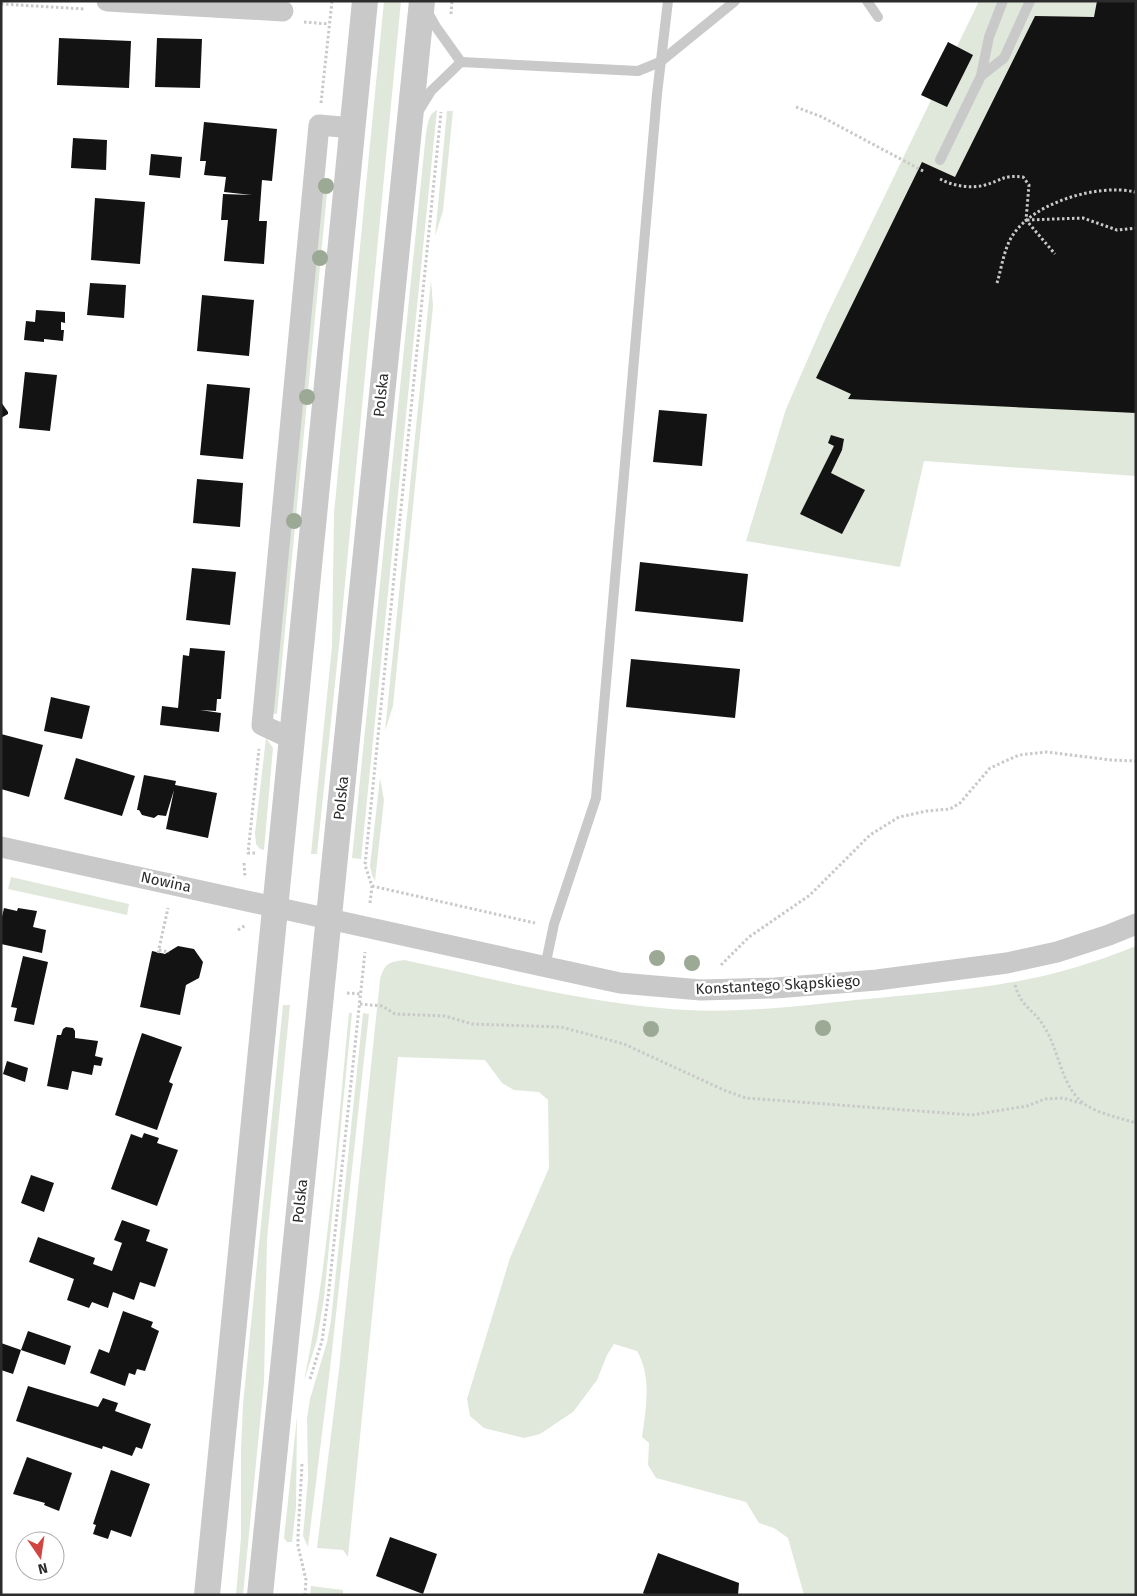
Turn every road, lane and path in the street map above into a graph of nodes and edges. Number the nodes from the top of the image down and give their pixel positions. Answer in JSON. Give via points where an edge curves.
{"nodes":[{"id":1,"x":107,"y":1,"type":"edge"},
{"id":2,"x":332,"y":1,"type":"edge"},
{"id":3,"x":366,"y":1,"type":"edge"},
{"id":4,"x":422,"y":1,"type":"edge"},
{"id":5,"x":668,"y":1,"type":"edge"},
{"id":6,"x":735,"y":1,"type":"edge"},
{"id":7,"x":867,"y":1,"type":"edge"},
{"id":8,"x":1003,"y":1,"type":"edge"},
{"id":9,"x":1030,"y":1,"type":"edge"},
{"id":10,"x":283,"y":11,"type":"dead end"},
{"id":11,"x":878,"y":17,"type":"dead end"},
{"id":12,"x":461,"y":62,"type":"junction"},
{"id":13,"x":660,"y":62,"type":"junction"},
{"id":14,"x":981,"y":76,"type":"junction"},
{"id":15,"x":442,"y":106,"type":"dead end"},
{"id":16,"x":796,"y":107,"type":"dead end"},
{"id":17,"x":314,"y":124,"type":"junction"},
{"id":18,"x":353,"y":128,"type":"junction"},
{"id":19,"x":409,"y":128,"type":"junction"},
{"id":20,"x":895,"y":157,"type":"dead end"},
{"id":21,"x":940,"y":160,"type":"dead end"},
{"id":22,"x":984,"y":185,"type":"dead end"},
{"id":23,"x":1136,"y":191,"type":"edge"},
{"id":24,"x":1026,"y":220,"type":"junction"},
{"id":25,"x":1136,"y":228,"type":"edge"},
{"id":26,"x":1055,"y":254,"type":"dead end"},
{"id":27,"x":996,"y":283,"type":"dead end"},
{"id":28,"x":256,"y":725,"type":"junction"},
{"id":29,"x":292,"y":739,"type":"junction"},
{"id":30,"x":1136,"y":761,"type":"edge"},
{"id":31,"x":1,"y":847,"type":"edge"},
{"id":32,"x":248,"y":852,"type":"dead end"},
{"id":33,"x":276,"y":907,"type":"junction"},
{"id":34,"x":168,"y":908,"type":"dead end"},
{"id":35,"x":330,"y":920,"type":"junction"},
{"id":36,"x":554,"y":924,"type":"junction"},
{"id":37,"x":1136,"y":924,"type":"edge"},
{"id":38,"x":169,"y":952,"type":"dead end"},
{"id":39,"x":364,"y":962,"type":"dead end"},
{"id":40,"x":1008,"y":963,"type":"junction"},
{"id":41,"x":545,"y":966,"type":"junction"},
{"id":42,"x":719,"y":968,"type":"dead end"},
{"id":43,"x":360,"y":1004,"type":"junction"},
{"id":44,"x":1084,"y":1104,"type":"junction"},
{"id":45,"x":1136,"y":1124,"type":"edge"},
{"id":46,"x":310,"y":1379,"type":"dead end"},
{"id":47,"x":303,"y":1458,"type":"dead end"},
{"id":48,"x":208,"y":1595,"type":"edge"},
{"id":49,"x":260,"y":1595,"type":"edge"},
{"id":50,"x":305,"y":1595,"type":"edge"}],
"edges":[{"from":1,"to":10,"type":"street"},
{"from":2,"to":17,"type":"path"},
{"from":3,"to":18,"type":"street"},
{"from":4,"to":12,"type":"lane"},
{"from":4,"to":19,"type":"street","name":"Polska"},
{"from":5,"to":13,"type":"lane"},
{"from":6,"to":13,"type":"lane"},
{"from":7,"to":11,"type":"lane"},
{"from":8,"to":14,"type":"lane","via":[[989,37]]},
{"from":9,"to":14,"type":"lane","via":[[1004,58]]},
{"from":12,"to":13,"type":"lane","via":[[638,71]]},
{"from":12,"to":19,"type":"lane","via":[[431,91]]},
{"from":13,"to":36,"type":"lane","via":[[596,798]]},
{"from":14,"to":21,"type":"lane"},
{"from":15,"to":36,"type":"path","via":[[366,865],[372,886],[541,924]]},
{"from":16,"to":20,"type":"path","via":[[822,117]]},
{"from":17,"to":18,"type":"street"},
{"from":17,"to":28,"type":"street"},
{"from":18,"to":29,"type":"street"},
{"from":19,"to":35,"type":"street","name":"Polska"},
{"from":22,"to":24,"type":"path","via":[[1010,176],[1023,177],[1029,185]]},
{"from":23,"to":24,"type":"path","via":[[1103,190],[1074,195]]},
{"from":24,"to":25,"type":"path","via":[[1083,218],[1117,230]]},
{"from":24,"to":26,"type":"path"},
{"from":24,"to":27,"type":"path","via":[[1009,241]]},
{"from":28,"to":29,"type":"street"},
{"from":28,"to":32,"type":"path"},
{"from":29,"to":33,"type":"street"},
{"from":30,"to":42,"type":"path","via":[[1047,752],[1019,755],[990,768],[960,803],[950,809],[899,817],[870,835],[810,895],[749,937]]},
{"from":31,"to":33,"type":"street","name":"Nowina"},
{"from":33,"to":35,"type":"street","name":"Nowina"},
{"from":33,"to":48,"type":"street"},
{"from":34,"to":38,"type":"path","via":[[159,951]]},
{"from":35,"to":41,"type":"street","name":"Konstantego Skąpskiego"},
{"from":35,"to":49,"type":"street","name":"Polska"},
{"from":36,"to":41,"type":"lane"},
{"from":37,"to":40,"type":"street","name":"Konstantego Skąpskiego","via":[[1057,952]]},
{"from":39,"to":43,"type":"path"},
{"from":40,"to":41,"type":"street","name":"Konstantego Skąpskiego","via":[[876,980],[701,990],[620,983]]},
{"from":40,"to":44,"type":"path","via":[[1022,1002],[1043,1024],[1054,1044],[1067,1082]]},
{"from":43,"to":44,"type":"path","via":[[382,1006],[395,1014],[445,1016],[472,1024],[561,1027],[624,1044],[746,1098],[972,1115],[1063,1098]]},
{"from":43,"to":46,"type":"path","via":[[326,1320]]},
{"from":44,"to":45,"type":"path"},
{"from":47,"to":50,"type":"path","via":[[298,1546],[306,1580]]}]}
